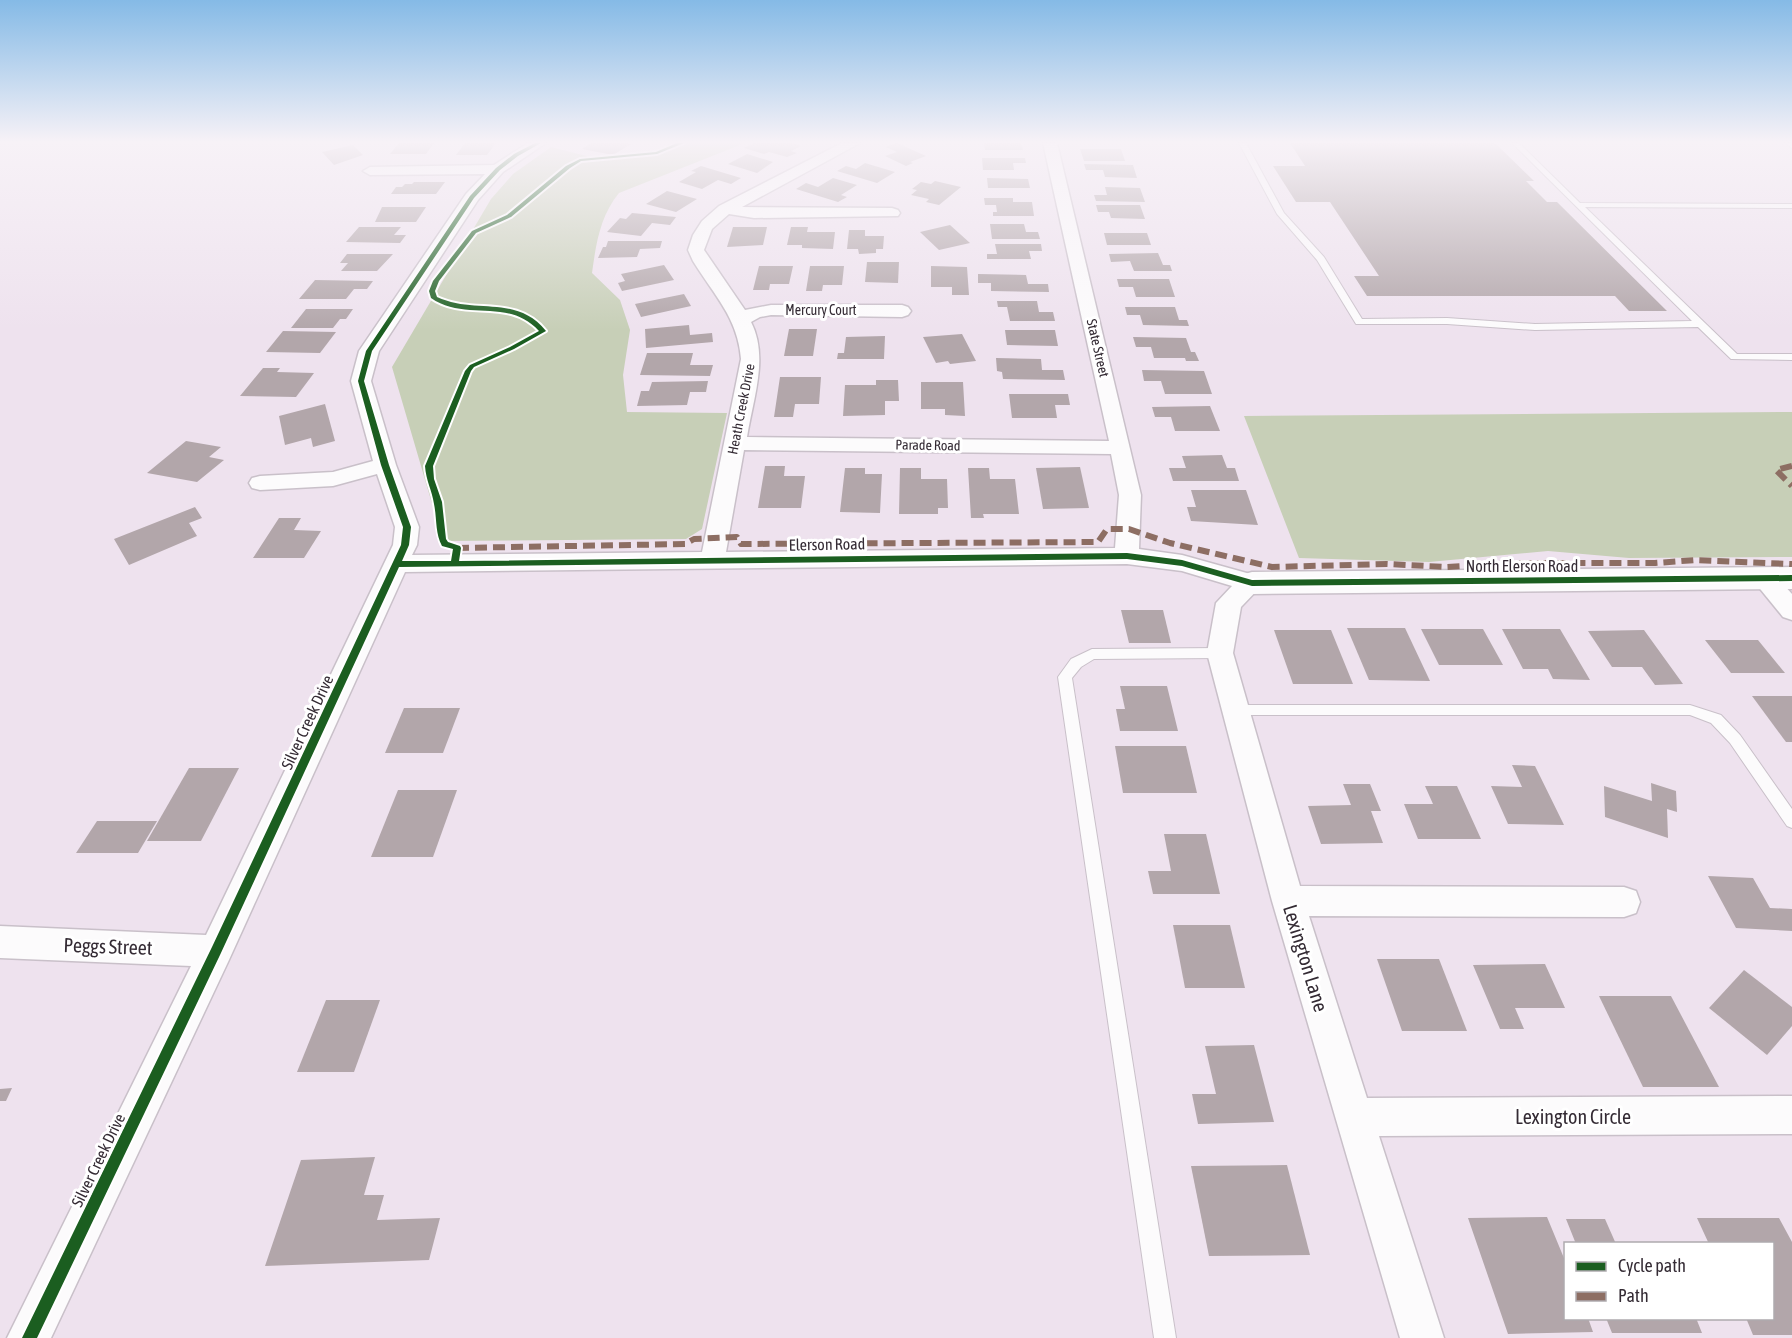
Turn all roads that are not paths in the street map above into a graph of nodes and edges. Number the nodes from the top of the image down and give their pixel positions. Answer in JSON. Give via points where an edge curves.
{"nodes":[{"id":1,"x":466,"y":205,"type":"edge"},
{"id":2,"x":732,"y":205,"type":"edge"},
{"id":3,"x":1065,"y":205,"type":"edge"},
{"id":4,"x":1276,"y":205,"type":"edge"},
{"id":5,"x":1578,"y":205,"type":"edge"},
{"id":6,"x":1672,"y":205,"type":"edge"},
{"id":7,"x":1792,"y":206,"type":"edge"},
{"id":8,"x":725,"y":209,"type":"junction"},
{"id":9,"x":892,"y":213,"type":"dead end"},
{"id":10,"x":902,"y":311,"type":"dead end"},
{"id":11,"x":741,"y":320,"type":"junction"},
{"id":12,"x":1700,"y":324,"type":"junction"},
{"id":13,"x":1792,"y":357,"type":"edge"},
{"id":14,"x":735,"y":443,"type":"junction"},
{"id":15,"x":1121,"y":448,"type":"junction"},
{"id":16,"x":386,"y":465,"type":"junction"},
{"id":17,"x":260,"y":483,"type":"dead end"},
{"id":18,"x":1127,"y":556,"type":"junction"},
{"id":19,"x":712,"y":561,"type":"junction"},
{"id":20,"x":398,"y":564,"type":"junction"},
{"id":21,"x":1778,"y":578,"type":"edge"},
{"id":22,"x":1252,"y":583,"type":"junction"},
{"id":23,"x":1792,"y":611,"type":"edge"},
{"id":24,"x":1220,"y":653,"type":"junction"},
{"id":25,"x":1234,"y":710,"type":"junction"},
{"id":26,"x":1792,"y":820,"type":"edge"},
{"id":27,"x":1288,"y":901,"type":"junction"},
{"id":28,"x":1624,"y":902,"type":"dead end"},
{"id":29,"x":0,"y":942,"type":"edge"},
{"id":30,"x":216,"y":951,"type":"junction"},
{"id":31,"x":1792,"y":1114,"type":"edge"},
{"id":32,"x":1354,"y":1117,"type":"junction"},
{"id":33,"x":29,"y":1338,"type":"edge"},
{"id":34,"x":1165,"y":1338,"type":"edge"},
{"id":35,"x":1422,"y":1338,"type":"edge"}],
"edges":[{"from":1,"to":16,"type":"street","name":"Silver Creek Drive","via":[[369,351],[361,381]]},
{"from":2,"to":8,"type":"street","name":"Heath Creek Drive"},
{"from":3,"to":15,"type":"street","name":"State Street"},
{"from":4,"to":12,"type":"lane","via":[[1321,259],[1359,322],[1447,321],[1535,327]]},
{"from":5,"to":12,"type":"lane"},
{"from":6,"to":7,"type":"lane"},
{"from":8,"to":9,"type":"street","via":[[754,213]]},
{"from":8,"to":11,"type":"street","name":"Heath Creek Drive","via":[[700,232],[696,250]]},
{"from":10,"to":11,"type":"street","name":"Mercury Court","via":[[771,310],[755,312]]},
{"from":11,"to":14,"type":"street","name":"Heath Creek Drive","via":[[749,338],[751,359]]},
{"from":12,"to":13,"type":"lane","via":[[1734,357]]},
{"from":14,"to":15,"type":"street","name":"Parade Road"},
{"from":14,"to":19,"type":"street","name":"Heath Creek Drive"},
{"from":15,"to":18,"type":"street","name":"State Street","via":[[1130,495]]},
{"from":16,"to":17,"type":"street","via":[[333,479]]},
{"from":16,"to":20,"type":"street","name":"Silver Creek Drive","via":[[407,527]]},
{"from":18,"to":19,"type":"street","name":"Elerson Road"},
{"from":18,"to":22,"type":"street","name":"Elerson Road","via":[[1182,563]]},
{"from":19,"to":20,"type":"street","name":"Elerson Road"},
{"from":20,"to":30,"type":"street","name":"Silver Creek Drive"},
{"from":21,"to":22,"type":"street","name":"North Elerson Road"},
{"from":21,"to":23,"type":"street"},
{"from":22,"to":24,"type":"street","name":"Lexington Lane","via":[[1229,603]]},
{"from":24,"to":25,"type":"street","name":"Lexington Lane"},
{"from":24,"to":34,"type":"lane","via":[[1092,654],[1076,663],[1065,677]]},
{"from":25,"to":26,"type":"lane","via":[[1690,710],[1716,719],[1735,739]]},
{"from":25,"to":27,"type":"street","name":"Lexington Lane"},
{"from":27,"to":28,"type":"street"},
{"from":27,"to":32,"type":"street","name":"Lexington Lane"},
{"from":29,"to":30,"type":"street","name":"Peggs Street"},
{"from":30,"to":33,"type":"street","name":"Silver Creek Drive"},
{"from":31,"to":32,"type":"street","name":"Lexington Circle"},
{"from":32,"to":35,"type":"street","name":"Lexington Lane"}]}
